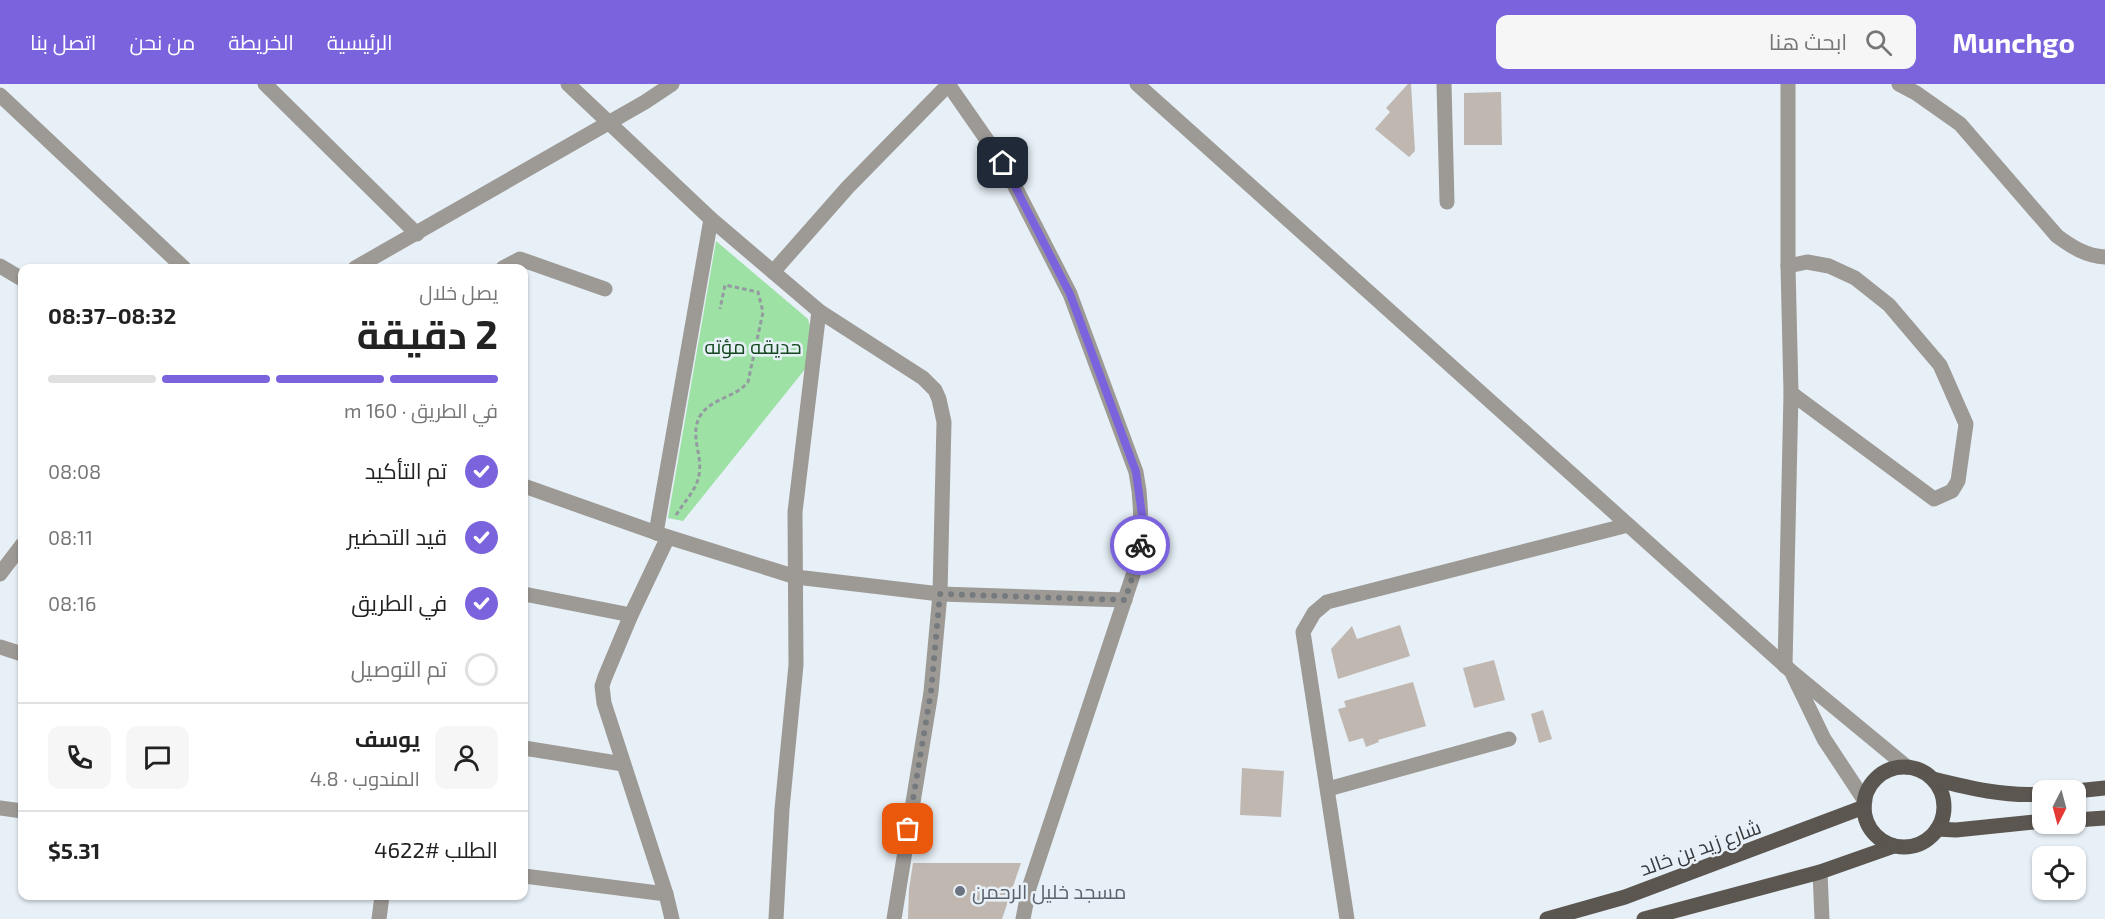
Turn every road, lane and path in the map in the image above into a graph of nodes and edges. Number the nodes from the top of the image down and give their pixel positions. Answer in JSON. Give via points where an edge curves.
{"nodes":[{"id":1,"x":265,"y":84,"type":"edge"},
{"id":2,"x":568,"y":84,"type":"edge"},
{"id":3,"x":672,"y":84,"type":"edge"},
{"id":4,"x":1137,"y":84,"type":"edge"},
{"id":5,"x":1444,"y":84,"type":"edge"},
{"id":6,"x":1788,"y":84,"type":"edge"},
{"id":7,"x":1899,"y":84,"type":"edge"},
{"id":8,"x":948,"y":85,"type":"edge"},
{"id":9,"x":0,"y":95,"type":"edge"},
{"id":10,"x":608,"y":122,"type":"junction"},
{"id":11,"x":1447,"y":202,"type":"dead end"},
{"id":12,"x":711,"y":219,"type":"junction"},
{"id":13,"x":417,"y":234,"type":"junction"},
{"id":14,"x":2105,"y":257,"type":"edge"},
{"id":15,"x":180,"y":264,"type":"edge"},
{"id":16,"x":363,"y":264,"type":"edge"},
{"id":17,"x":511,"y":264,"type":"edge"},
{"id":18,"x":0,"y":266,"type":"edge"},
{"id":19,"x":1788,"y":266,"type":"junction"},
{"id":20,"x":773,"y":272,"type":"junction"},
{"id":21,"x":18,"y":277,"type":"edge"},
{"id":22,"x":605,"y":289,"type":"dead end"},
{"id":23,"x":720,"y":309,"type":"dead end"},
{"id":24,"x":819,"y":311,"type":"junction"},
{"id":25,"x":1791,"y":393,"type":"junction"},
{"id":26,"x":528,"y":487,"type":"edge"},
{"id":27,"x":674,"y":519,"type":"dead end"},
{"id":28,"x":1628,"y":525,"type":"junction"},
{"id":29,"x":662,"y":535,"type":"junction"},
{"id":30,"x":18,"y":550,"type":"edge"},
{"id":31,"x":0,"y":574,"type":"edge"},
{"id":32,"x":795,"y":577,"type":"junction"},
{"id":33,"x":940,"y":594,"type":"junction"},
{"id":34,"x":528,"y":595,"type":"edge"},
{"id":35,"x":1125,"y":600,"type":"junction"},
{"id":36,"x":631,"y":615,"type":"junction"},
{"id":37,"x":0,"y":647,"type":"edge"},
{"id":38,"x":18,"y":653,"type":"edge"},
{"id":39,"x":1788,"y":669,"type":"junction"},
{"id":40,"x":1509,"y":739,"type":"dead end"},
{"id":41,"x":528,"y":749,"type":"edge"},
{"id":42,"x":623,"y":764,"type":"junction"},
{"id":43,"x":1907,"y":767,"type":"junction"},
{"id":44,"x":1933,"y":779,"type":"junction"},
{"id":45,"x":2105,"y":788,"type":"edge"},
{"id":46,"x":1328,"y":789,"type":"junction"},
{"id":47,"x":2086,"y":790,"type":"edge"},
{"id":48,"x":2032,"y":795,"type":"edge"},
{"id":49,"x":1864,"y":804,"type":"junction"},
{"id":50,"x":0,"y":808,"type":"edge"},
{"id":51,"x":18,"y":810,"type":"edge"},
{"id":52,"x":2105,"y":818,"type":"edge"},
{"id":53,"x":2086,"y":819,"type":"edge"},
{"id":54,"x":2032,"y":822,"type":"edge"},
{"id":55,"x":1937,"y":830,"type":"junction"},
{"id":56,"x":1894,"y":846,"type":"junction"},
{"id":57,"x":1820,"y":873,"type":"junction"},
{"id":58,"x":528,"y":877,"type":"edge"},
{"id":59,"x":666,"y":894,"type":"junction"},
{"id":60,"x":381,"y":900,"type":"edge"},
{"id":61,"x":379,"y":919,"type":"edge"},
{"id":62,"x":672,"y":919,"type":"edge"},
{"id":63,"x":776,"y":919,"type":"edge"},
{"id":64,"x":894,"y":919,"type":"edge"},
{"id":65,"x":1023,"y":919,"type":"edge"},
{"id":66,"x":1347,"y":919,"type":"edge"},
{"id":67,"x":1548,"y":919,"type":"edge"},
{"id":68,"x":1644,"y":919,"type":"edge"},
{"id":69,"x":1822,"y":919,"type":"edge"}],
"edges":[{"from":1,"to":13,"type":"street"},
{"from":2,"to":10,"type":"street"},
{"from":3,"to":10,"type":"street"},
{"from":4,"to":28,"type":"street"},
{"from":5,"to":11,"type":"street"},
{"from":6,"to":19,"type":"street"},
{"from":7,"to":14,"type":"street","via":[[1960,124],[2057,236],[2077,250]]},
{"from":8,"to":20,"type":"street","via":[[848,187]]},
{"from":8,"to":35,"type":"street","via":[[1003,163],[1070,294],[1136,472],[1141,542]]},
{"from":9,"to":15,"type":"street"},
{"from":10,"to":12,"type":"street"},
{"from":10,"to":13,"type":"street"},
{"from":12,"to":20,"type":"street"},
{"from":12,"to":29,"type":"street"},
{"from":13,"to":16,"type":"street"},
{"from":17,"to":22,"type":"street","via":[[520,259]]},
{"from":18,"to":21,"type":"street"},
{"from":19,"to":25,"type":"street"},
{"from":19,"to":25,"type":"street","via":[[1807,262],[1829,266],[1855,278],[1889,305],[1940,365],[1966,424],[1958,481],[1952,491],[1934,498]]},
{"from":20,"to":24,"type":"street"},
{"from":23,"to":27,"type":"path","via":[[725,285],[758,292],[763,312],[748,382],[742,390],[712,404],[694,427],[699,475]]},
{"from":24,"to":32,"type":"street","via":[[795,512]]},
{"from":24,"to":33,"type":"street","via":[[923,378],[939,399],[944,422]]},
{"from":25,"to":39,"type":"street"},
{"from":26,"to":29,"type":"street"},
{"from":28,"to":39,"type":"street"},
{"from":28,"to":46,"type":"street","via":[[1327,602],[1314,613],[1303,632]]},
{"from":29,"to":32,"type":"street"},
{"from":29,"to":36,"type":"street"},
{"from":30,"to":31,"type":"street"},
{"from":32,"to":33,"type":"street"},
{"from":32,"to":63,"type":"street","via":[[796,664]]},
{"from":33,"to":35,"type":"street"},
{"from":33,"to":64,"type":"street","via":[[931,692]]},
{"from":34,"to":36,"type":"street"},
{"from":35,"to":65,"type":"street","via":[[1029,888]]},
{"from":36,"to":42,"type":"street","via":[[602,686]]},
{"from":37,"to":38,"type":"street"},
{"from":39,"to":43,"type":"street"},
{"from":39,"to":49,"type":"street"},
{"from":40,"to":46,"type":"street"},
{"from":41,"to":42,"type":"street"},
{"from":42,"to":59,"type":"street"},
{"from":43,"to":44,"type":"main road"},
{"from":43,"to":49,"type":"main road","via":[[1879,776],[1867,792]]},
{"from":44,"to":48,"type":"main road","via":[[1981,790]]},
{"from":44,"to":55,"type":"main road","via":[[1944,804]]},
{"from":45,"to":47,"type":"main road"},
{"from":46,"to":66,"type":"street"},
{"from":49,"to":56,"type":"main road","via":[[1873,832]]},
{"from":49,"to":67,"type":"main road","name":"شارع زيد بن خالد","via":[[1625,897]]},
{"from":50,"to":51,"type":"street"},
{"from":52,"to":53,"type":"main road"},
{"from":54,"to":55,"type":"main road"},
{"from":55,"to":56,"type":"main road","via":[[1922,843]]},
{"from":56,"to":57,"type":"main road"},
{"from":57,"to":68,"type":"main road"},
{"from":57,"to":69,"type":"street"},
{"from":58,"to":59,"type":"street"},
{"from":59,"to":62,"type":"street"},
{"from":60,"to":61,"type":"street"}]}
